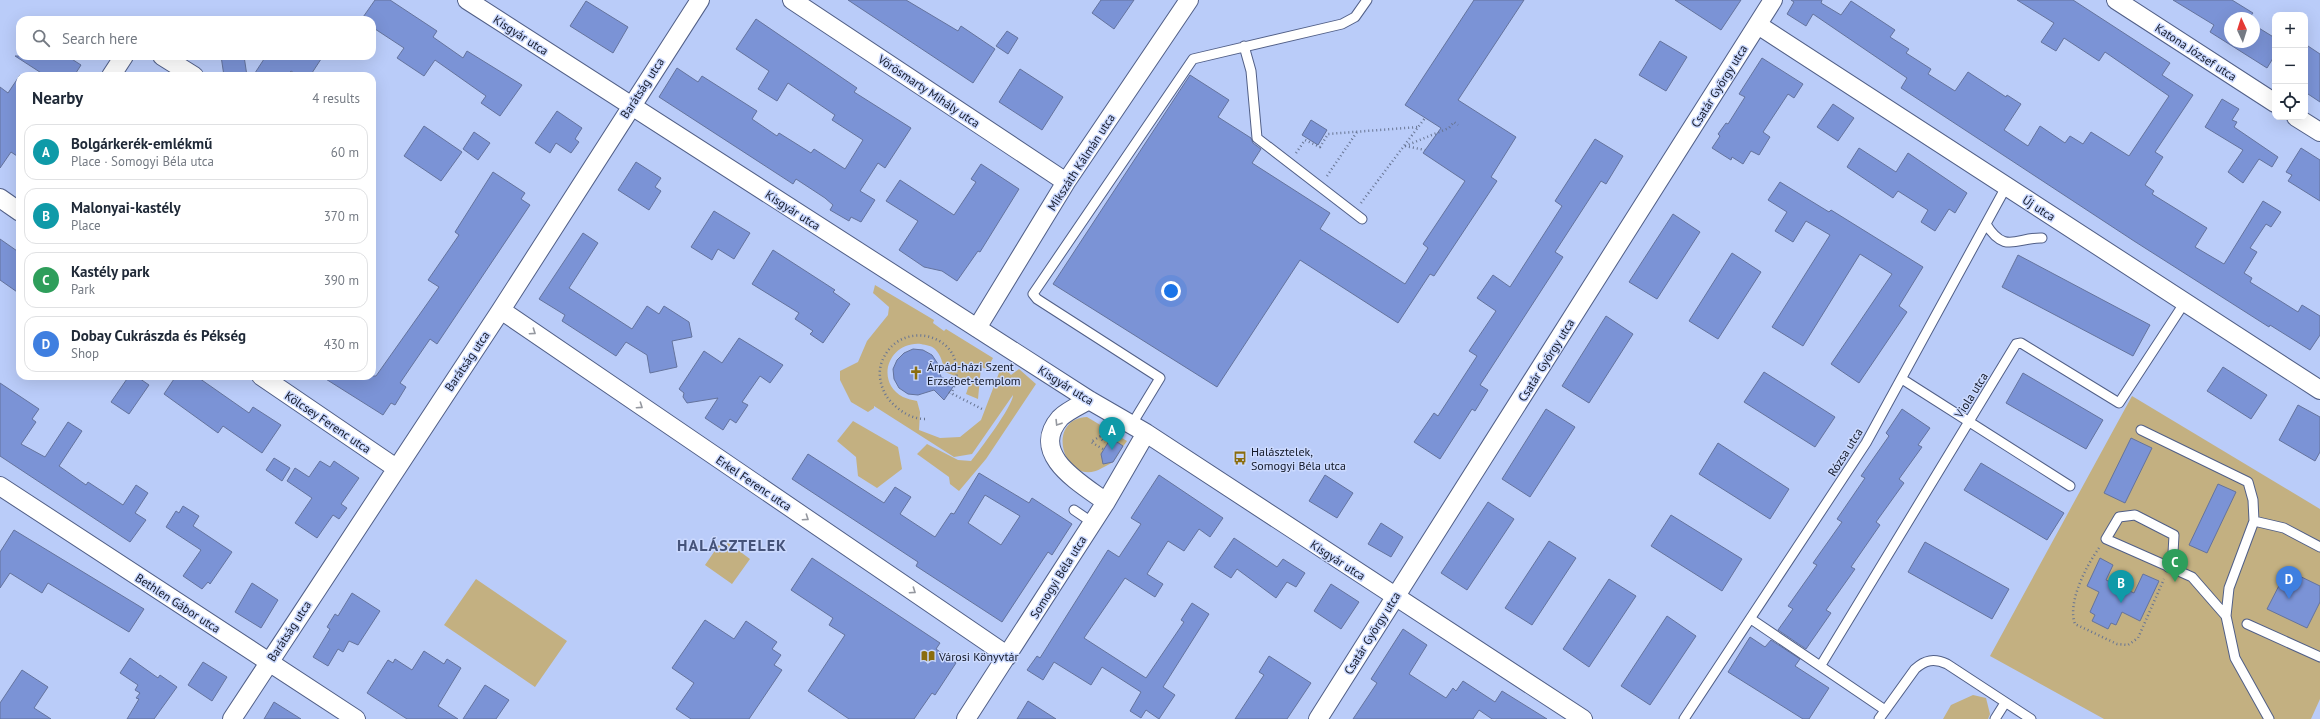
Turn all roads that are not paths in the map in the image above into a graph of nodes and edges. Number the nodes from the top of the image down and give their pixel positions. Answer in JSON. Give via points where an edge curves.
{"nodes":[{"id":1,"x":467,"y":0,"type":"edge"},
{"id":2,"x":700,"y":0,"type":"edge"},
{"id":3,"x":792,"y":0,"type":"edge"},
{"id":4,"x":1189,"y":0,"type":"edge"},
{"id":5,"x":1367,"y":0,"type":"edge"},
{"id":6,"x":1773,"y":0,"type":"edge"},
{"id":7,"x":2116,"y":0,"type":"edge"},
{"id":8,"x":1758,"y":25,"type":"junction"},
{"id":9,"x":1244,"y":46,"type":"junction"},
{"id":10,"x":121,"y":60,"type":"edge"},
{"id":11,"x":168,"y":60,"type":"edge"},
{"id":12,"x":114,"y":72,"type":"edge"},
{"id":13,"x":188,"y":72,"type":"edge"},
{"id":14,"x":2272,"y":101,"type":"edge"},
{"id":15,"x":630,"y":106,"type":"junction"},
{"id":16,"x":2301,"y":120,"type":"edge"},
{"id":17,"x":2320,"y":132,"type":"edge"},
{"id":18,"x":1066,"y":182,"type":"junction"},
{"id":19,"x":2006,"y":187,"type":"junction"},
{"id":20,"x":0,"y":198,"type":"edge"},
{"id":21,"x":16,"y":209,"type":"edge"},
{"id":22,"x":1358,"y":216,"type":"road end"},
{"id":23,"x":1986,"y":224,"type":"junction"},
{"id":24,"x":2042,"y":238,"type":"dead end"},
{"id":25,"x":2185,"y":302,"type":"junction"},
{"id":26,"x":501,"y":310,"type":"junction"},
{"id":27,"x":977,"y":328,"type":"junction"},
{"id":28,"x":1902,"y":379,"type":"junction"},
{"id":29,"x":266,"y":380,"type":"edge"},
{"id":30,"x":2320,"y":390,"type":"edge"},
{"id":31,"x":1089,"y":400,"type":"junction"},
{"id":32,"x":1968,"y":421,"type":"junction"},
{"id":33,"x":1139,"y":429,"type":"junction"},
{"id":34,"x":2141,"y":430,"type":"dead end"},
{"id":35,"x":396,"y":468,"type":"junction"},
{"id":36,"x":0,"y":486,"type":"edge"},
{"id":37,"x":2070,"y":486,"type":"dead end"},
{"id":38,"x":1106,"y":502,"type":"junction"},
{"id":39,"x":1074,"y":510,"type":"dead end"},
{"id":40,"x":2254,"y":521,"type":"junction"},
{"id":41,"x":1093,"y":523,"type":"junction"},
{"id":42,"x":2320,"y":547,"type":"edge"},
{"id":43,"x":2168,"y":567,"type":"junction"},
{"id":44,"x":1395,"y":597,"type":"junction"},
{"id":45,"x":2226,"y":616,"type":"junction"},
{"id":46,"x":1751,"y":620,"type":"junction"},
{"id":47,"x":2247,"y":624,"type":"dead end"},
{"id":48,"x":1008,"y":656,"type":"junction"},
{"id":49,"x":2320,"y":657,"type":"edge"},
{"id":50,"x":269,"y":662,"type":"junction"},
{"id":51,"x":1821,"y":665,"type":"junction"},
{"id":52,"x":2005,"y":703,"type":"junction"},
{"id":53,"x":1885,"y":710,"type":"junction"},
{"id":54,"x":232,"y":719,"type":"edge"},
{"id":55,"x":356,"y":719,"type":"edge"},
{"id":56,"x":966,"y":719,"type":"edge"},
{"id":57,"x":1318,"y":719,"type":"edge"},
{"id":58,"x":1583,"y":719,"type":"edge"},
{"id":59,"x":1684,"y":719,"type":"edge"},
{"id":60,"x":1879,"y":719,"type":"edge"},
{"id":61,"x":1995,"y":719,"type":"edge"},
{"id":62,"x":2030,"y":719,"type":"edge"},
{"id":63,"x":2269,"y":719,"type":"edge"}],
"edges":[{"from":1,"to":15,"type":"street","name":"Kisgyár utca"},
{"from":2,"to":15,"type":"street","name":"Barátság utca"},
{"from":3,"to":18,"type":"street","name":"Vörösmarty Mihály utca"},
{"from":4,"to":18,"type":"street","name":"Mikszáth Kálmán utca"},
{"from":5,"to":9,"type":"lane","via":[[1355,16],[1342,24]]},
{"from":6,"to":8,"type":"street","name":"Csatár György utca"},
{"from":7,"to":14,"type":"street","name":"Katona József utca"},
{"from":8,"to":19,"type":"street","name":"Új utca"},
{"from":8,"to":44,"type":"street","name":"Csatár György utca"},
{"from":9,"to":22,"type":"lane","via":[[1251,71],[1257,138]]},
{"from":9,"to":33,"type":"lane","via":[[1196,57],[1190,62],[1033,294],[1160,378]]},
{"from":10,"to":12,"type":"street"},
{"from":11,"to":13,"type":"street"},
{"from":15,"to":26,"type":"street","name":"Barátság utca"},
{"from":15,"to":27,"type":"street","name":"Kisgyár utca"},
{"from":16,"to":17,"type":"street"},
{"from":18,"to":27,"type":"street","name":"Mikszáth Kálmán utca"},
{"from":19,"to":23,"type":"lane","name":"Rózsa utca"},
{"from":19,"to":25,"type":"street","name":"Új utca"},
{"from":20,"to":21,"type":"street"},
{"from":23,"to":24,"type":"lane","via":[[1992,233],[2004,242],[2022,243]]},
{"from":23,"to":28,"type":"lane","name":"Rózsa utca"},
{"from":25,"to":30,"type":"street","name":"Új utca"},
{"from":25,"to":32,"type":"lane","name":"Viola utca","via":[[2121,403],[2103,395],[2019,343]]},
{"from":26,"to":35,"type":"street","name":"Barátság utca"},
{"from":26,"to":48,"type":"street","name":"Erkel Ferenc utca","one_way":true},
{"from":27,"to":31,"type":"street","name":"Kisgyár utca"},
{"from":28,"to":32,"type":"lane"},
{"from":28,"to":46,"type":"lane","name":"Rózsa utca","via":[[1866,443]]},
{"from":29,"to":35,"type":"street","name":"Kölcsey Ferenc utca"},
{"from":31,"to":33,"type":"street","name":"Kisgyár utca"},
{"from":31,"to":38,"type":"street","one_way":true,"via":[[1060,418],[1054,429],[1051,444],[1059,466]]},
{"from":32,"to":37,"type":"lane"},
{"from":32,"to":51,"type":"lane","name":"Viola utca"},
{"from":33,"to":38,"type":"street","name":"Somogyi Béla utca"},
{"from":33,"to":44,"type":"street","name":"Kisgyár utca"},
{"from":34,"to":40,"type":"lane","via":[[2248,482],[2253,500]]},
{"from":35,"to":50,"type":"street","name":"Barátság utca"},
{"from":36,"to":50,"type":"street","name":"Bethlen Gábor utca"},
{"from":38,"to":41,"type":"street","name":"Somogyi Béla utca"},
{"from":39,"to":41,"type":"lane"},
{"from":40,"to":42,"type":"lane","via":[[2284,528]]},
{"from":40,"to":45,"type":"lane","via":[[2229,588]]},
{"from":41,"to":48,"type":"street","name":"Somogyi Béla utca"},
{"from":43,"to":43,"type":"lane","via":[[2106,539],[2119,517],[2135,515],[2174,535],[2173,553]]},
{"from":43,"to":45,"type":"lane","via":[[2192,577]]},
{"from":44,"to":57,"type":"street","name":"Csatár György utca"},
{"from":44,"to":58,"type":"street","name":"Kisgyár utca"},
{"from":45,"to":63,"type":"lane","via":[[2235,658]]},
{"from":46,"to":51,"type":"lane"},
{"from":46,"to":59,"type":"lane","name":"Rózsa utca"},
{"from":47,"to":49,"type":"lane"},
{"from":48,"to":56,"type":"street","name":"Somogyi Béla utca"},
{"from":50,"to":54,"type":"street","name":"Barátság utca"},
{"from":50,"to":55,"type":"street","name":"Bethlen Gábor utca"},
{"from":51,"to":53,"type":"lane"},
{"from":52,"to":53,"type":"lane","via":[[1947,664],[1932,660],[1923,662],[1915,669]]},
{"from":52,"to":61,"type":"lane"},
{"from":52,"to":62,"type":"lane"},
{"from":53,"to":60,"type":"lane"}]}
